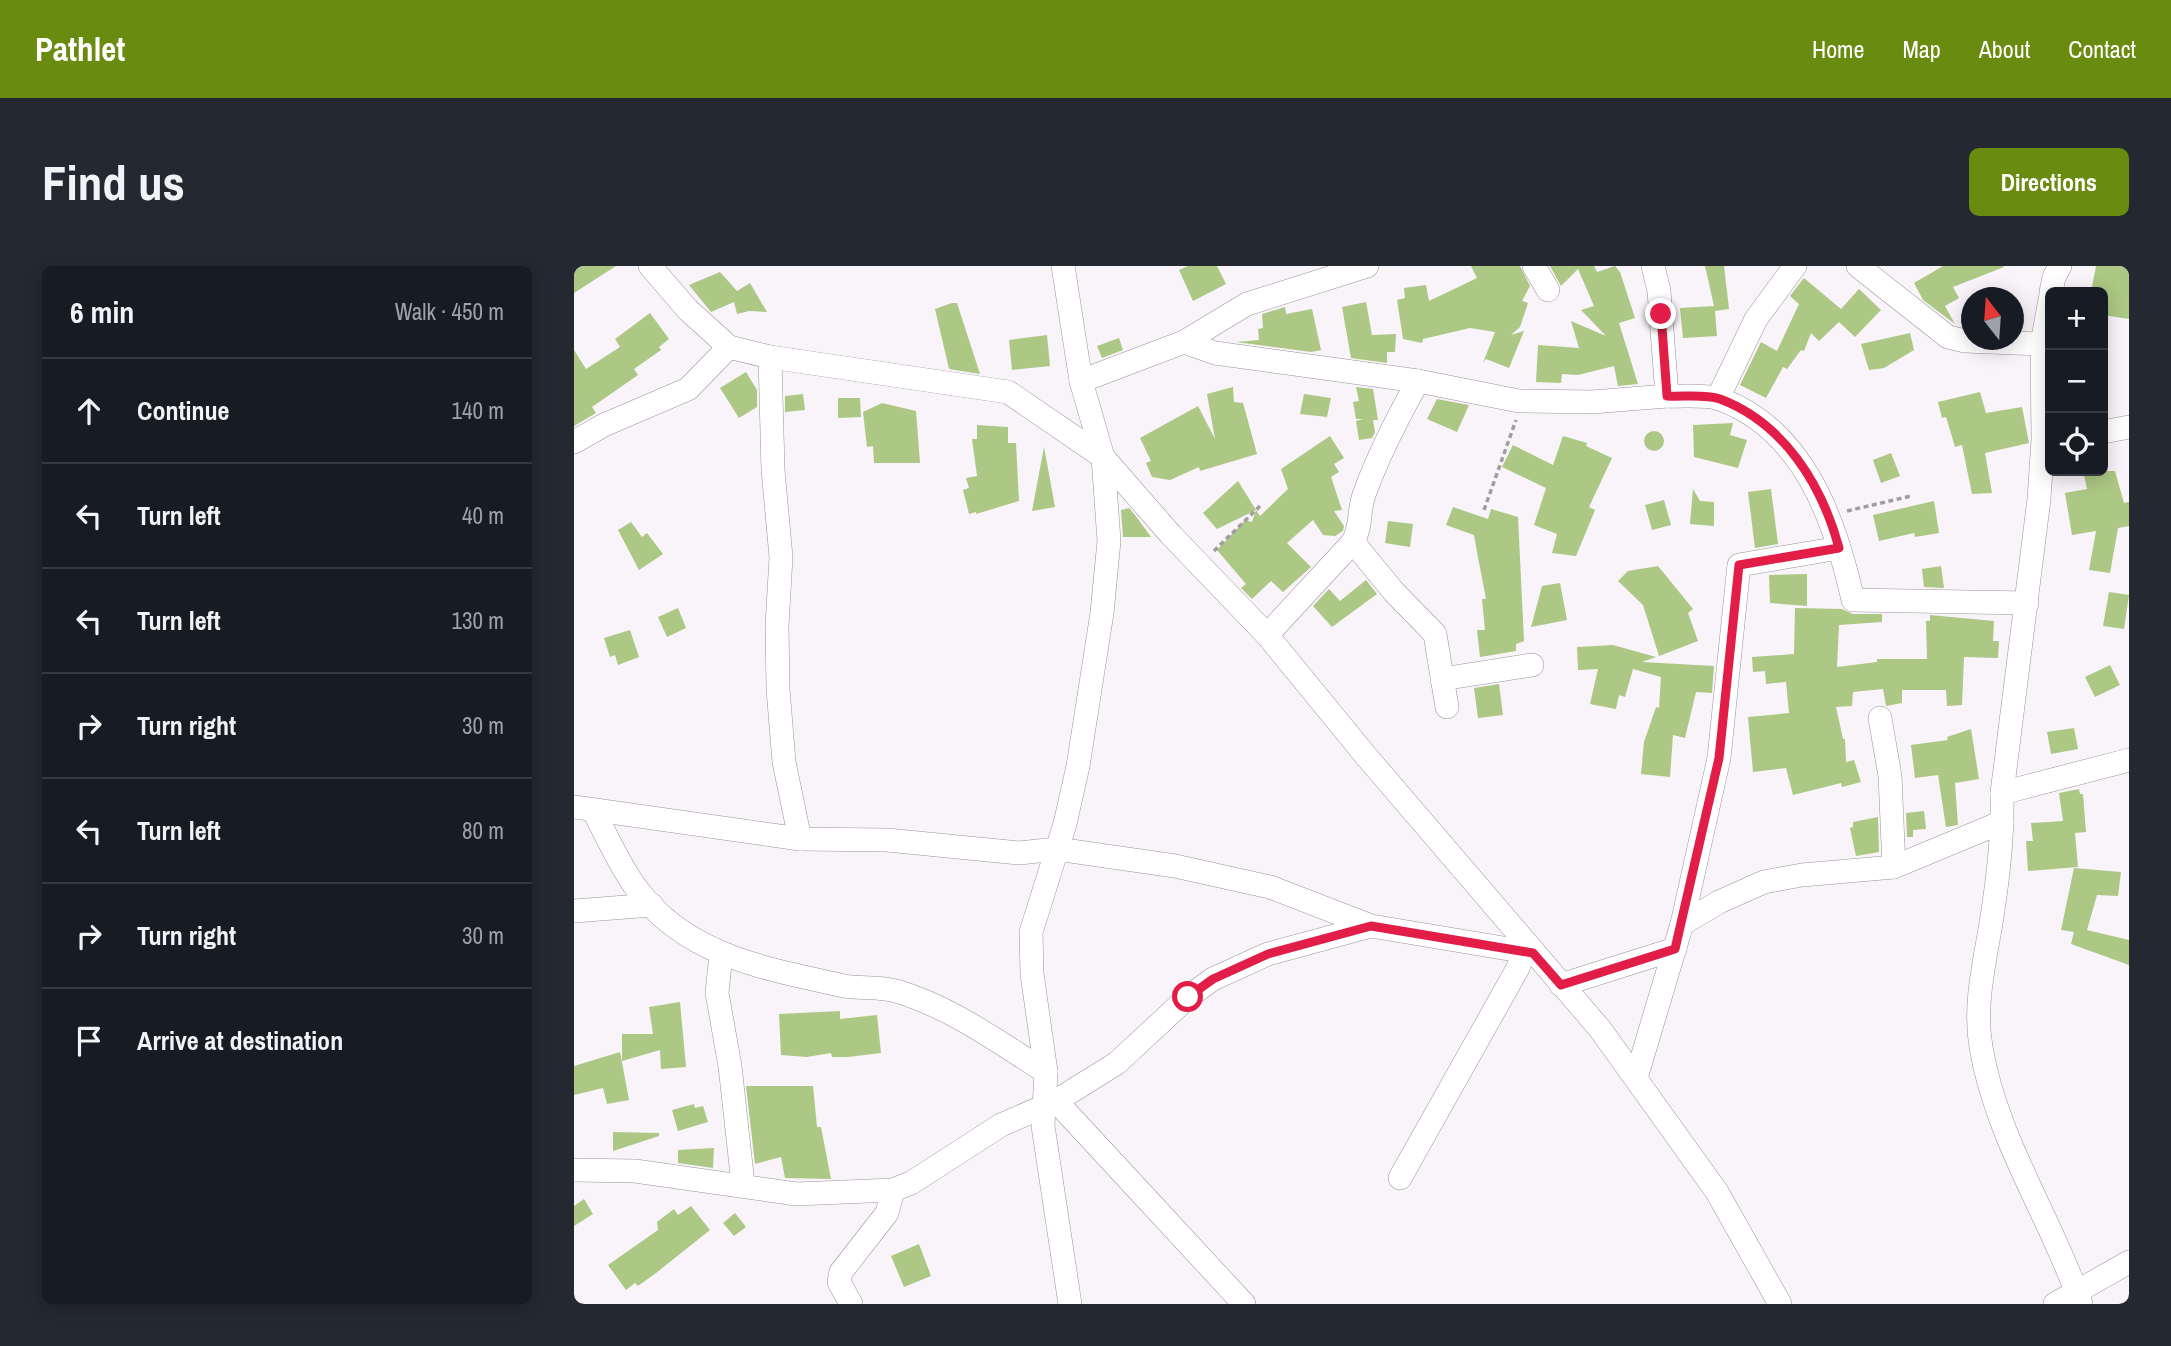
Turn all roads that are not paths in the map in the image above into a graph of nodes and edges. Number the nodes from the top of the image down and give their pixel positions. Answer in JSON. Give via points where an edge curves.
{"nodes":[{"id":1,"x":650,"y":266,"type":"edge"},
{"id":2,"x":1063,"y":266,"type":"edge"},
{"id":3,"x":1367,"y":266,"type":"edge"},
{"id":4,"x":1534,"y":266,"type":"edge"},
{"id":5,"x":1653,"y":266,"type":"edge"},
{"id":6,"x":1795,"y":266,"type":"edge"},
{"id":7,"x":1858,"y":266,"type":"edge"},
{"id":8,"x":2053,"y":280,"type":"edge"},
{"id":9,"x":1548,"y":290,"type":"dead end"},
{"id":10,"x":1184,"y":342,"type":"junction"},
{"id":11,"x":2042,"y":344,"type":"junction"},
{"id":12,"x":729,"y":347,"type":"junction"},
{"id":13,"x":770,"y":357,"type":"junction"},
{"id":14,"x":1081,"y":381,"type":"junction"},
{"id":15,"x":1418,"y":381,"type":"junction"},
{"id":16,"x":1667,"y":396,"type":"junction"},
{"id":17,"x":1718,"y":398,"type":"junction"},
{"id":18,"x":2046,"y":413,"type":"edge"},
{"id":19,"x":2129,"y":427,"type":"edge"},
{"id":20,"x":2108,"y":431,"type":"edge"},
{"id":21,"x":574,"y":442,"type":"edge"},
{"id":22,"x":2045,"y":456,"type":"edge"},
{"id":23,"x":1103,"y":457,"type":"junction"},
{"id":24,"x":1353,"y":542,"type":"junction"},
{"id":25,"x":1839,"y":548,"type":"junction"},
{"id":26,"x":2027,"y":603,"type":"junction"},
{"id":27,"x":1267,"y":635,"type":"junction"},
{"id":28,"x":1532,"y":665,"type":"dead end"},
{"id":29,"x":1442,"y":679,"type":"junction"},
{"id":30,"x":1447,"y":707,"type":"dead end"},
{"id":31,"x":1880,"y":718,"type":"dead end"},
{"id":32,"x":2129,"y":760,"type":"edge"},
{"id":33,"x":2002,"y":793,"type":"junction"},
{"id":34,"x":583,"y":808,"type":"edge"},
{"id":35,"x":2002,"y":822,"type":"junction"},
{"id":36,"x":800,"y":839,"type":"junction"},
{"id":37,"x":1057,"y":849,"type":"junction"},
{"id":38,"x":1894,"y":867,"type":"junction"},
{"id":39,"x":652,"y":905,"type":"junction"},
{"id":40,"x":574,"y":911,"type":"edge"},
{"id":41,"x":1682,"y":924,"type":"junction"},
{"id":42,"x":1371,"y":926,"type":"junction"},
{"id":43,"x":1675,"y":949,"type":"junction"},
{"id":44,"x":1528,"y":952,"type":"junction"},
{"id":45,"x":720,"y":954,"type":"junction"},
{"id":46,"x":1561,"y":985,"type":"junction"},
{"id":47,"x":1046,"y":1072,"type":"junction"},
{"id":48,"x":1636,"y":1078,"type":"junction"},
{"id":49,"x":1049,"y":1104,"type":"junction"},
{"id":50,"x":574,"y":1170,"type":"edge"},
{"id":51,"x":1400,"y":1178,"type":"dead end"},
{"id":52,"x":743,"y":1184,"type":"junction"},
{"id":53,"x":893,"y":1191,"type":"junction"},
{"id":54,"x":2129,"y":1262,"type":"edge"},
{"id":55,"x":2078,"y":1298,"type":"edge"},
{"id":56,"x":851,"y":1304,"type":"edge"},
{"id":57,"x":1070,"y":1304,"type":"edge"},
{"id":58,"x":1244,"y":1304,"type":"edge"},
{"id":59,"x":1780,"y":1304,"type":"edge"},
{"id":60,"x":2055,"y":1304,"type":"edge"}],
"edges":[{"from":1,"to":12,"type":"street","via":[[688,310]]},
{"from":2,"to":14,"type":"street"},
{"from":3,"to":10,"type":"street","via":[[1247,304]]},
{"from":4,"to":9,"type":"street"},
{"from":5,"to":16,"type":"street"},
{"from":6,"to":17,"type":"street","via":[[1756,320]]},
{"from":7,"to":11,"type":"street","via":[[1948,337]]},
{"from":8,"to":11,"type":"street"},
{"from":10,"to":14,"type":"street"},
{"from":10,"to":15,"type":"street","via":[[1214,353]]},
{"from":11,"to":18,"type":"street"},
{"from":12,"to":13,"type":"street"},
{"from":12,"to":21,"type":"street","via":[[688,389]]},
{"from":13,"to":23,"type":"street","via":[[1008,392]]},
{"from":13,"to":36,"type":"street","via":[[781,557],[778,689],[784,762]]},
{"from":14,"to":23,"type":"street"},
{"from":15,"to":16,"type":"street","via":[[1522,401]]},
{"from":15,"to":24,"type":"street","via":[[1363,497],[1360,528]]},
{"from":16,"to":17,"type":"street"},
{"from":17,"to":25,"type":"street","via":[[1762,420],[1802,464]]},
{"from":19,"to":20,"type":"street"},
{"from":22,"to":26,"type":"street"},
{"from":23,"to":27,"type":"street"},
{"from":23,"to":37,"type":"street","via":[[1108,541],[1102,612],[1078,766]]},
{"from":24,"to":27,"type":"street"},
{"from":24,"to":29,"type":"street","via":[[1435,634]]},
{"from":25,"to":26,"type":"street","via":[[1853,600]]},
{"from":25,"to":41,"type":"street","via":[[1739,565],[1719,758]]},
{"from":26,"to":33,"type":"street"},
{"from":27,"to":44,"type":"street"},
{"from":28,"to":29,"type":"street"},
{"from":29,"to":30,"type":"street"},
{"from":31,"to":38,"type":"street","via":[[1889,776]]},
{"from":32,"to":33,"type":"street"},
{"from":33,"to":35,"type":"street"},
{"from":34,"to":36,"type":"street"},
{"from":34,"to":39,"type":"street"},
{"from":35,"to":38,"type":"street"},
{"from":35,"to":55,"type":"street","via":[[1978,1005],[1981,1046],[1999,1112]]},
{"from":36,"to":37,"type":"street","via":[[887,840],[1019,853]]},
{"from":37,"to":42,"type":"street","via":[[1175,866],[1270,887]]},
{"from":37,"to":47,"type":"street","via":[[1031,932]]},
{"from":38,"to":41,"type":"street","via":[[1802,874],[1764,882]]},
{"from":39,"to":40,"type":"street"},
{"from":39,"to":45,"type":"street","via":[[672,927]]},
{"from":41,"to":43,"type":"street"},
{"from":42,"to":44,"type":"street"},
{"from":42,"to":49,"type":"street","via":[[1268,954],[1213,979],[1117,1063]]},
{"from":43,"to":46,"type":"street"},
{"from":43,"to":48,"type":"street"},
{"from":44,"to":46,"type":"street"},
{"from":44,"to":51,"type":"street"},
{"from":45,"to":47,"type":"street","via":[[864,990],[894,990],[980,1029]]},
{"from":45,"to":52,"type":"street","via":[[717,993]]},
{"from":46,"to":48,"type":"street"},
{"from":47,"to":49,"type":"street"},
{"from":48,"to":59,"type":"street","via":[[1717,1192]]},
{"from":49,"to":53,"type":"street","via":[[1001,1125]]},
{"from":49,"to":57,"type":"street","via":[[1043,1126]]},
{"from":49,"to":58,"type":"street"},
{"from":50,"to":52,"type":"street","via":[[635,1171]]},
{"from":52,"to":53,"type":"street","via":[[796,1194]]},
{"from":53,"to":56,"type":"street","via":[[887,1213],[841,1272],[839,1282]]},
{"from":54,"to":55,"type":"street"},
{"from":55,"to":60,"type":"street"}]}
